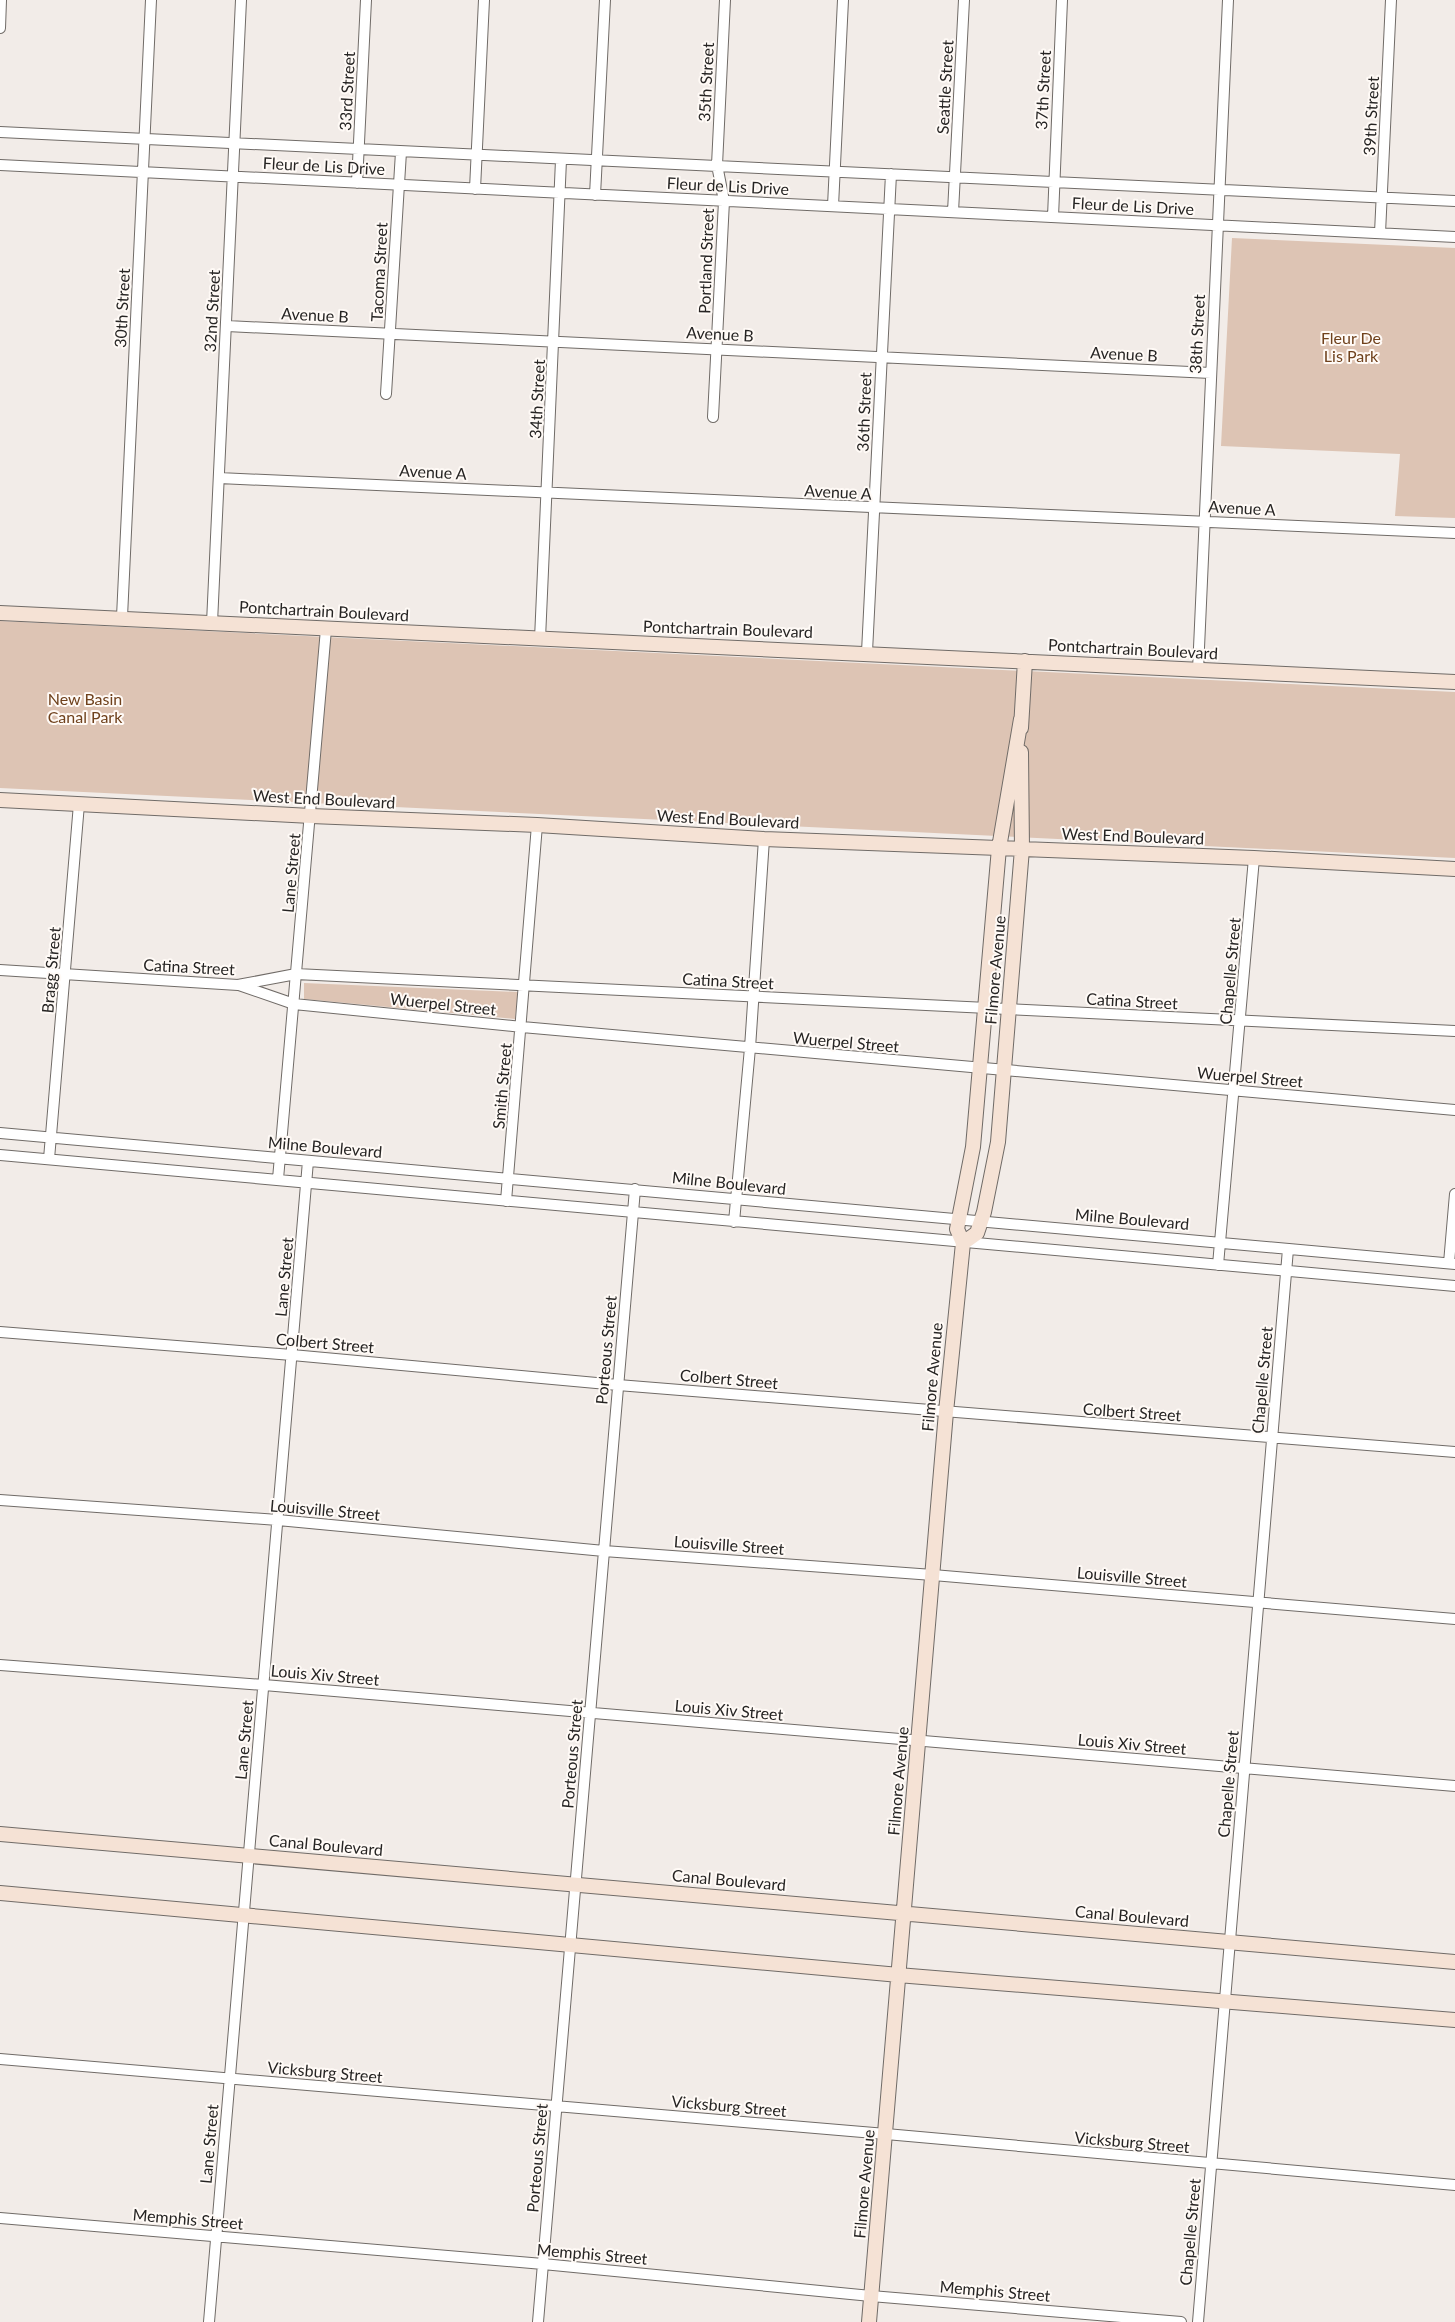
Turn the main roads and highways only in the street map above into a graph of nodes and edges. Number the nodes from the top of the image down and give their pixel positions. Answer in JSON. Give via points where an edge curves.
{"nodes":[{"id":1,"x":0,"y":612,"type":"edge"},
{"id":2,"x":1025,"y":661,"type":"junction"},
{"id":3,"x":1455,"y":682,"type":"edge"},
{"id":4,"x":1021,"y":719,"type":"junction"},
{"id":5,"x":0,"y":800,"type":"edge"},
{"id":6,"x":999,"y":848,"type":"junction"},
{"id":7,"x":1022,"y":849,"type":"junction"},
{"id":8,"x":1455,"y":869,"type":"edge"},
{"id":9,"x":963,"y":1243,"type":"junction"},
{"id":10,"x":0,"y":1834,"type":"edge"},
{"id":11,"x":0,"y":1894,"type":"edge"},
{"id":12,"x":905,"y":1913,"type":"junction"},
{"id":13,"x":1455,"y":1962,"type":"edge"},
{"id":14,"x":899,"y":1976,"type":"junction"},
{"id":15,"x":1455,"y":2020,"type":"edge"},
{"id":16,"x":869,"y":2322,"type":"edge"}],
"edges":[{"from":1,"to":2,"type":"main road","name":"Pontchartrain Boulevard"},
{"from":2,"to":3,"type":"main road","name":"Pontchartrain Boulevard"},
{"from":2,"to":4,"type":"main road","name":"Filmore Avenue"},
{"from":4,"to":6,"type":"main road","name":"Filmore Avenue"},
{"from":4,"to":7,"type":"main road","name":"Filmore Avenue"},
{"from":5,"to":6,"type":"main road","name":"West End Boulevard"},
{"from":6,"to":7,"type":"main road","name":"West End Boulevard"},
{"from":6,"to":9,"type":"main road","name":"Filmore Avenue","via":[[973,1147],[957,1229]]},
{"from":7,"to":8,"type":"main road","name":"West End Boulevard"},
{"from":7,"to":9,"type":"main road","name":"Filmore Avenue","via":[[998,1142],[977,1233]]},
{"from":9,"to":12,"type":"main road","name":"Filmore Avenue"},
{"from":10,"to":12,"type":"main road","name":"Canal Boulevard"},
{"from":11,"to":14,"type":"main road"},
{"from":12,"to":13,"type":"main road","name":"Canal Boulevard"},
{"from":12,"to":14,"type":"main road","name":"Filmore Avenue"},
{"from":14,"to":15,"type":"main road"},
{"from":14,"to":16,"type":"main road","name":"Filmore Avenue"}]}
